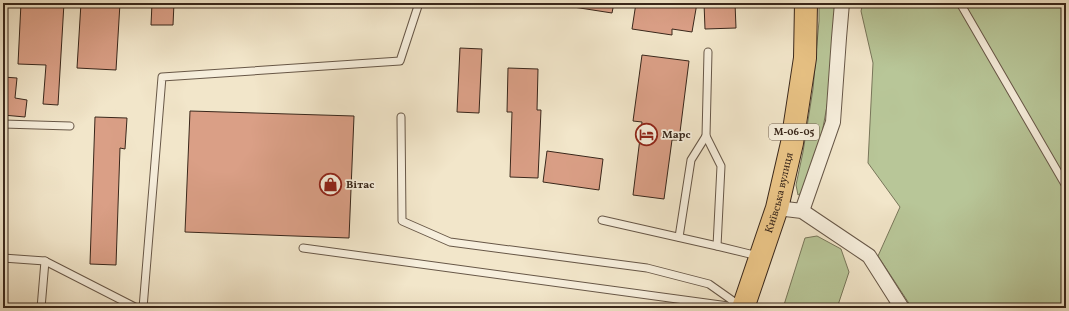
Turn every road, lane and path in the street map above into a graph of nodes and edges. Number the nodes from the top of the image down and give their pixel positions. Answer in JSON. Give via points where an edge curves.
{"nodes":[{"id":1,"x":419,"y":3,"type":"edge"},
{"id":2,"x":806,"y":3,"type":"edge"},
{"id":3,"x":842,"y":3,"type":"edge"},
{"id":4,"x":960,"y":3,"type":"edge"},
{"id":5,"x":708,"y":52,"type":"dead end"},
{"id":6,"x":401,"y":116,"type":"dead end"},
{"id":7,"x":3,"y":124,"type":"edge"},
{"id":8,"x":70,"y":126,"type":"dead end"},
{"id":9,"x":706,"y":136,"type":"junction"},
{"id":10,"x":1066,"y":186,"type":"edge"},
{"id":11,"x":776,"y":208,"type":"junction"},
{"id":12,"x":802,"y":211,"type":"junction"},
{"id":13,"x":602,"y":220,"type":"dead end"},
{"id":14,"x":679,"y":238,"type":"junction"},
{"id":15,"x":717,"y":246,"type":"junction"},
{"id":16,"x":303,"y":248,"type":"dead end"},
{"id":17,"x":760,"y":257,"type":"junction"},
{"id":18,"x":3,"y":258,"type":"edge"},
{"id":19,"x":45,"y":261,"type":"junction"},
{"id":20,"x":41,"y":308,"type":"edge"},
{"id":21,"x":137,"y":308,"type":"edge"},
{"id":22,"x":144,"y":308,"type":"edge"},
{"id":23,"x":743,"y":308,"type":"edge"},
{"id":24,"x":902,"y":308,"type":"edge"}],
"edges":[{"from":1,"to":22,"type":"lane","via":[[400,62],[162,78]]},
{"from":2,"to":11,"type":"highway","name":"Київська вулиця","number":"М-06-05","via":[[805,58],[792,143]]},
{"from":3,"to":12,"type":"street","via":[[833,122]]},
{"from":4,"to":10,"type":"lane"},
{"from":5,"to":9,"type":"lane"},
{"from":6,"to":23,"type":"lane","via":[[402,221],[450,242],[647,268],[709,284]]},
{"from":7,"to":8,"type":"lane"},
{"from":9,"to":14,"type":"lane","via":[[692,160]]},
{"from":9,"to":15,"type":"lane","via":[[721,166]]},
{"from":11,"to":12,"type":"street"},
{"from":11,"to":17,"type":"highway","name":"Київська вулиця","number":"М-06-05"},
{"from":12,"to":24,"type":"street","via":[[869,256]]},
{"from":13,"to":14,"type":"lane"},
{"from":14,"to":15,"type":"lane"},
{"from":15,"to":17,"type":"lane"},
{"from":16,"to":23,"type":"lane"},
{"from":17,"to":23,"type":"highway","name":"Київська вулиця","number":"М-06-05"},
{"from":18,"to":19,"type":"lane"},
{"from":19,"to":20,"type":"lane"},
{"from":19,"to":21,"type":"lane"}]}
